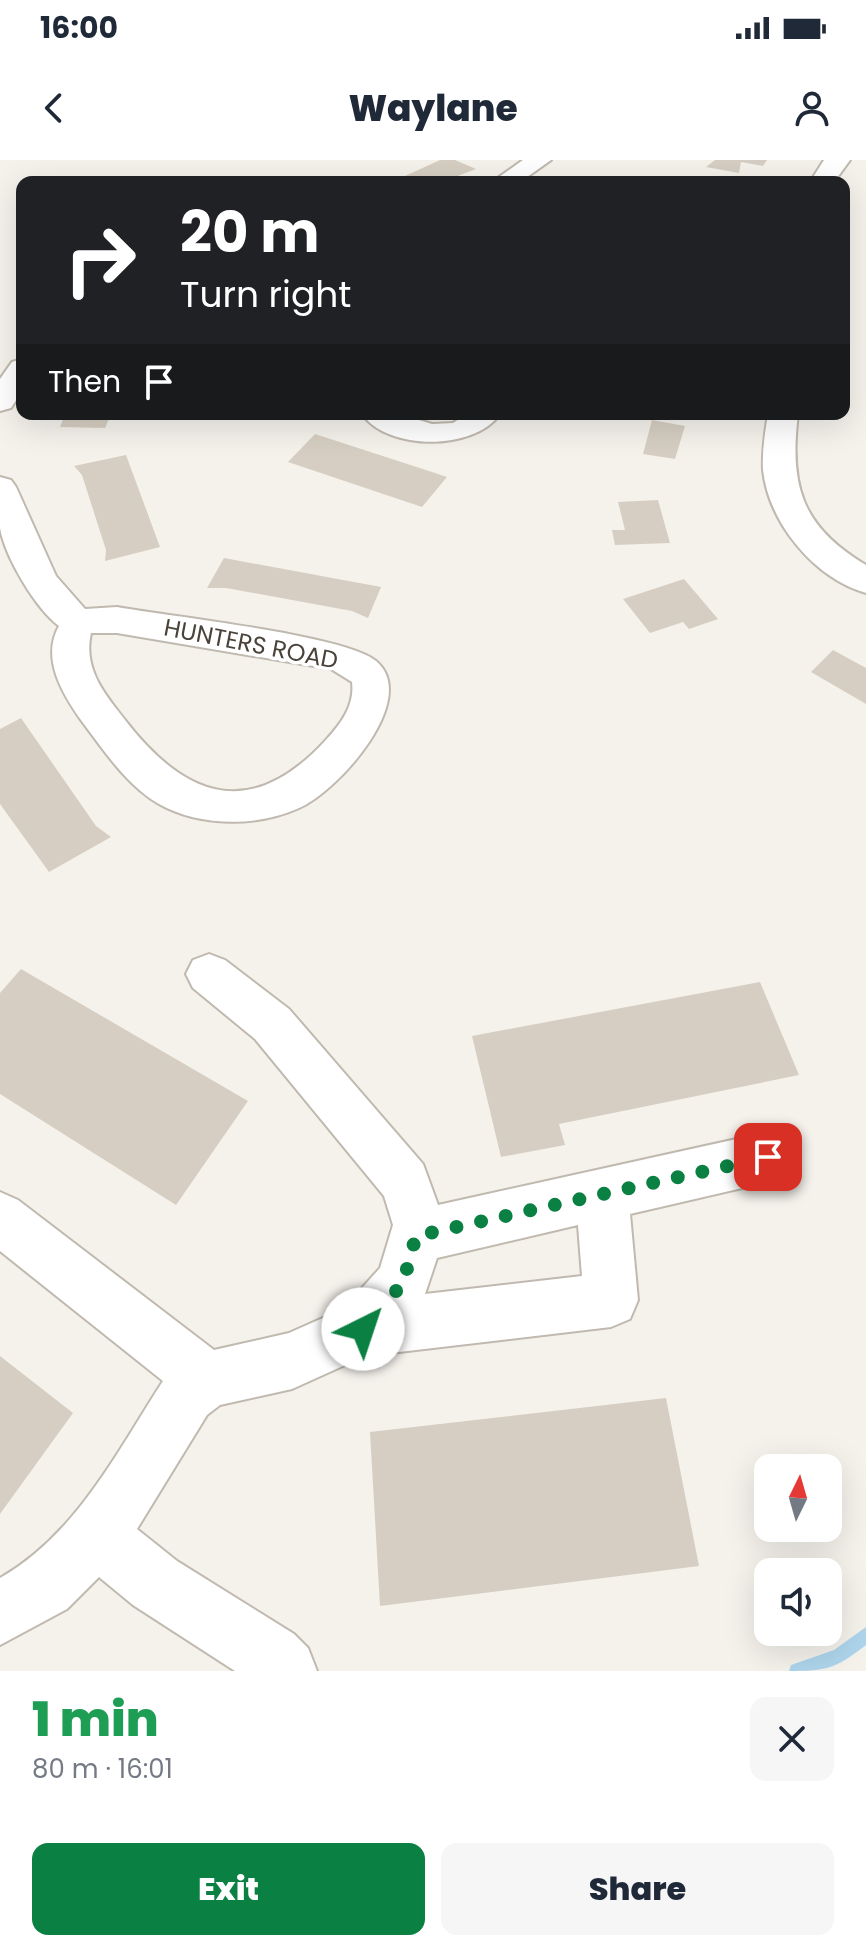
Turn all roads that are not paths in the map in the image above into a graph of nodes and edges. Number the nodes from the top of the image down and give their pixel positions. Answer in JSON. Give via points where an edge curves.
{"nodes":[{"id":1,"x":539,"y":160,"type":"edge"},
{"id":2,"x":838,"y":160,"type":"edge"},
{"id":3,"x":514,"y":176,"type":"edge"},
{"id":4,"x":824,"y":176,"type":"edge"},
{"id":5,"x":16,"y":377,"type":"edge"},
{"id":6,"x":0,"y":402,"type":"edge"},
{"id":7,"x":387,"y":420,"type":"edge"},
{"id":8,"x":478,"y":420,"type":"edge"},
{"id":9,"x":782,"y":420,"type":"edge"},
{"id":10,"x":0,"y":487,"type":"edge"},
{"id":11,"x":866,"y":581,"type":"edge"},
{"id":12,"x":79,"y":622,"type":"junction"},
{"id":13,"x":209,"y":974,"type":"dead end"},
{"id":14,"x":768,"y":1157,"type":"dead end"},
{"id":15,"x":602,"y":1194,"type":"junction"},
{"id":16,"x":0,"y":1218,"type":"edge"},
{"id":17,"x":416,"y":1236,"type":"junction"},
{"id":18,"x":363,"y":1329,"type":"junction"},
{"id":19,"x":207,"y":1380,"type":"junction"},
{"id":20,"x":97,"y":1536,"type":"junction"},
{"id":21,"x":0,"y":1613,"type":"edge"},
{"id":22,"x":285,"y":1671,"type":"edge"}],
"edges":[{"from":1,"to":3,"type":"street"},
{"from":2,"to":4,"type":"street"},
{"from":5,"to":6,"type":"street"},
{"from":7,"to":8,"type":"street","via":[[422,433],[465,430]]},
{"from":9,"to":11,"type":"street","via":[[776,465],[791,515],[810,539]]},
{"from":10,"to":12,"type":"street","via":[[44,587],[57,607]]},
{"from":12,"to":12,"type":"street","name":"HUNTERS ROAD","via":[[69,657],[86,698],[131,754],[185,798],[262,803],[306,787],[361,724],[374,694],[365,673],[337,657],[117,620]]},
{"from":13,"to":17,"type":"street","via":[[272,1024],[405,1182],[419,1225]]},
{"from":14,"to":15,"type":"street"},
{"from":15,"to":17,"type":"street"},
{"from":15,"to":18,"type":"street","via":[[611,1300]]},
{"from":16,"to":19,"type":"street"},
{"from":17,"to":18,"type":"street","via":[[403,1283]]},
{"from":18,"to":19,"type":"street","via":[[292,1361]]},
{"from":19,"to":20,"type":"street","via":[[187,1395],[167,1422]]},
{"from":20,"to":21,"type":"street","via":[[45,1587]]},
{"from":20,"to":22,"type":"street","via":[[155,1583]]}]}
